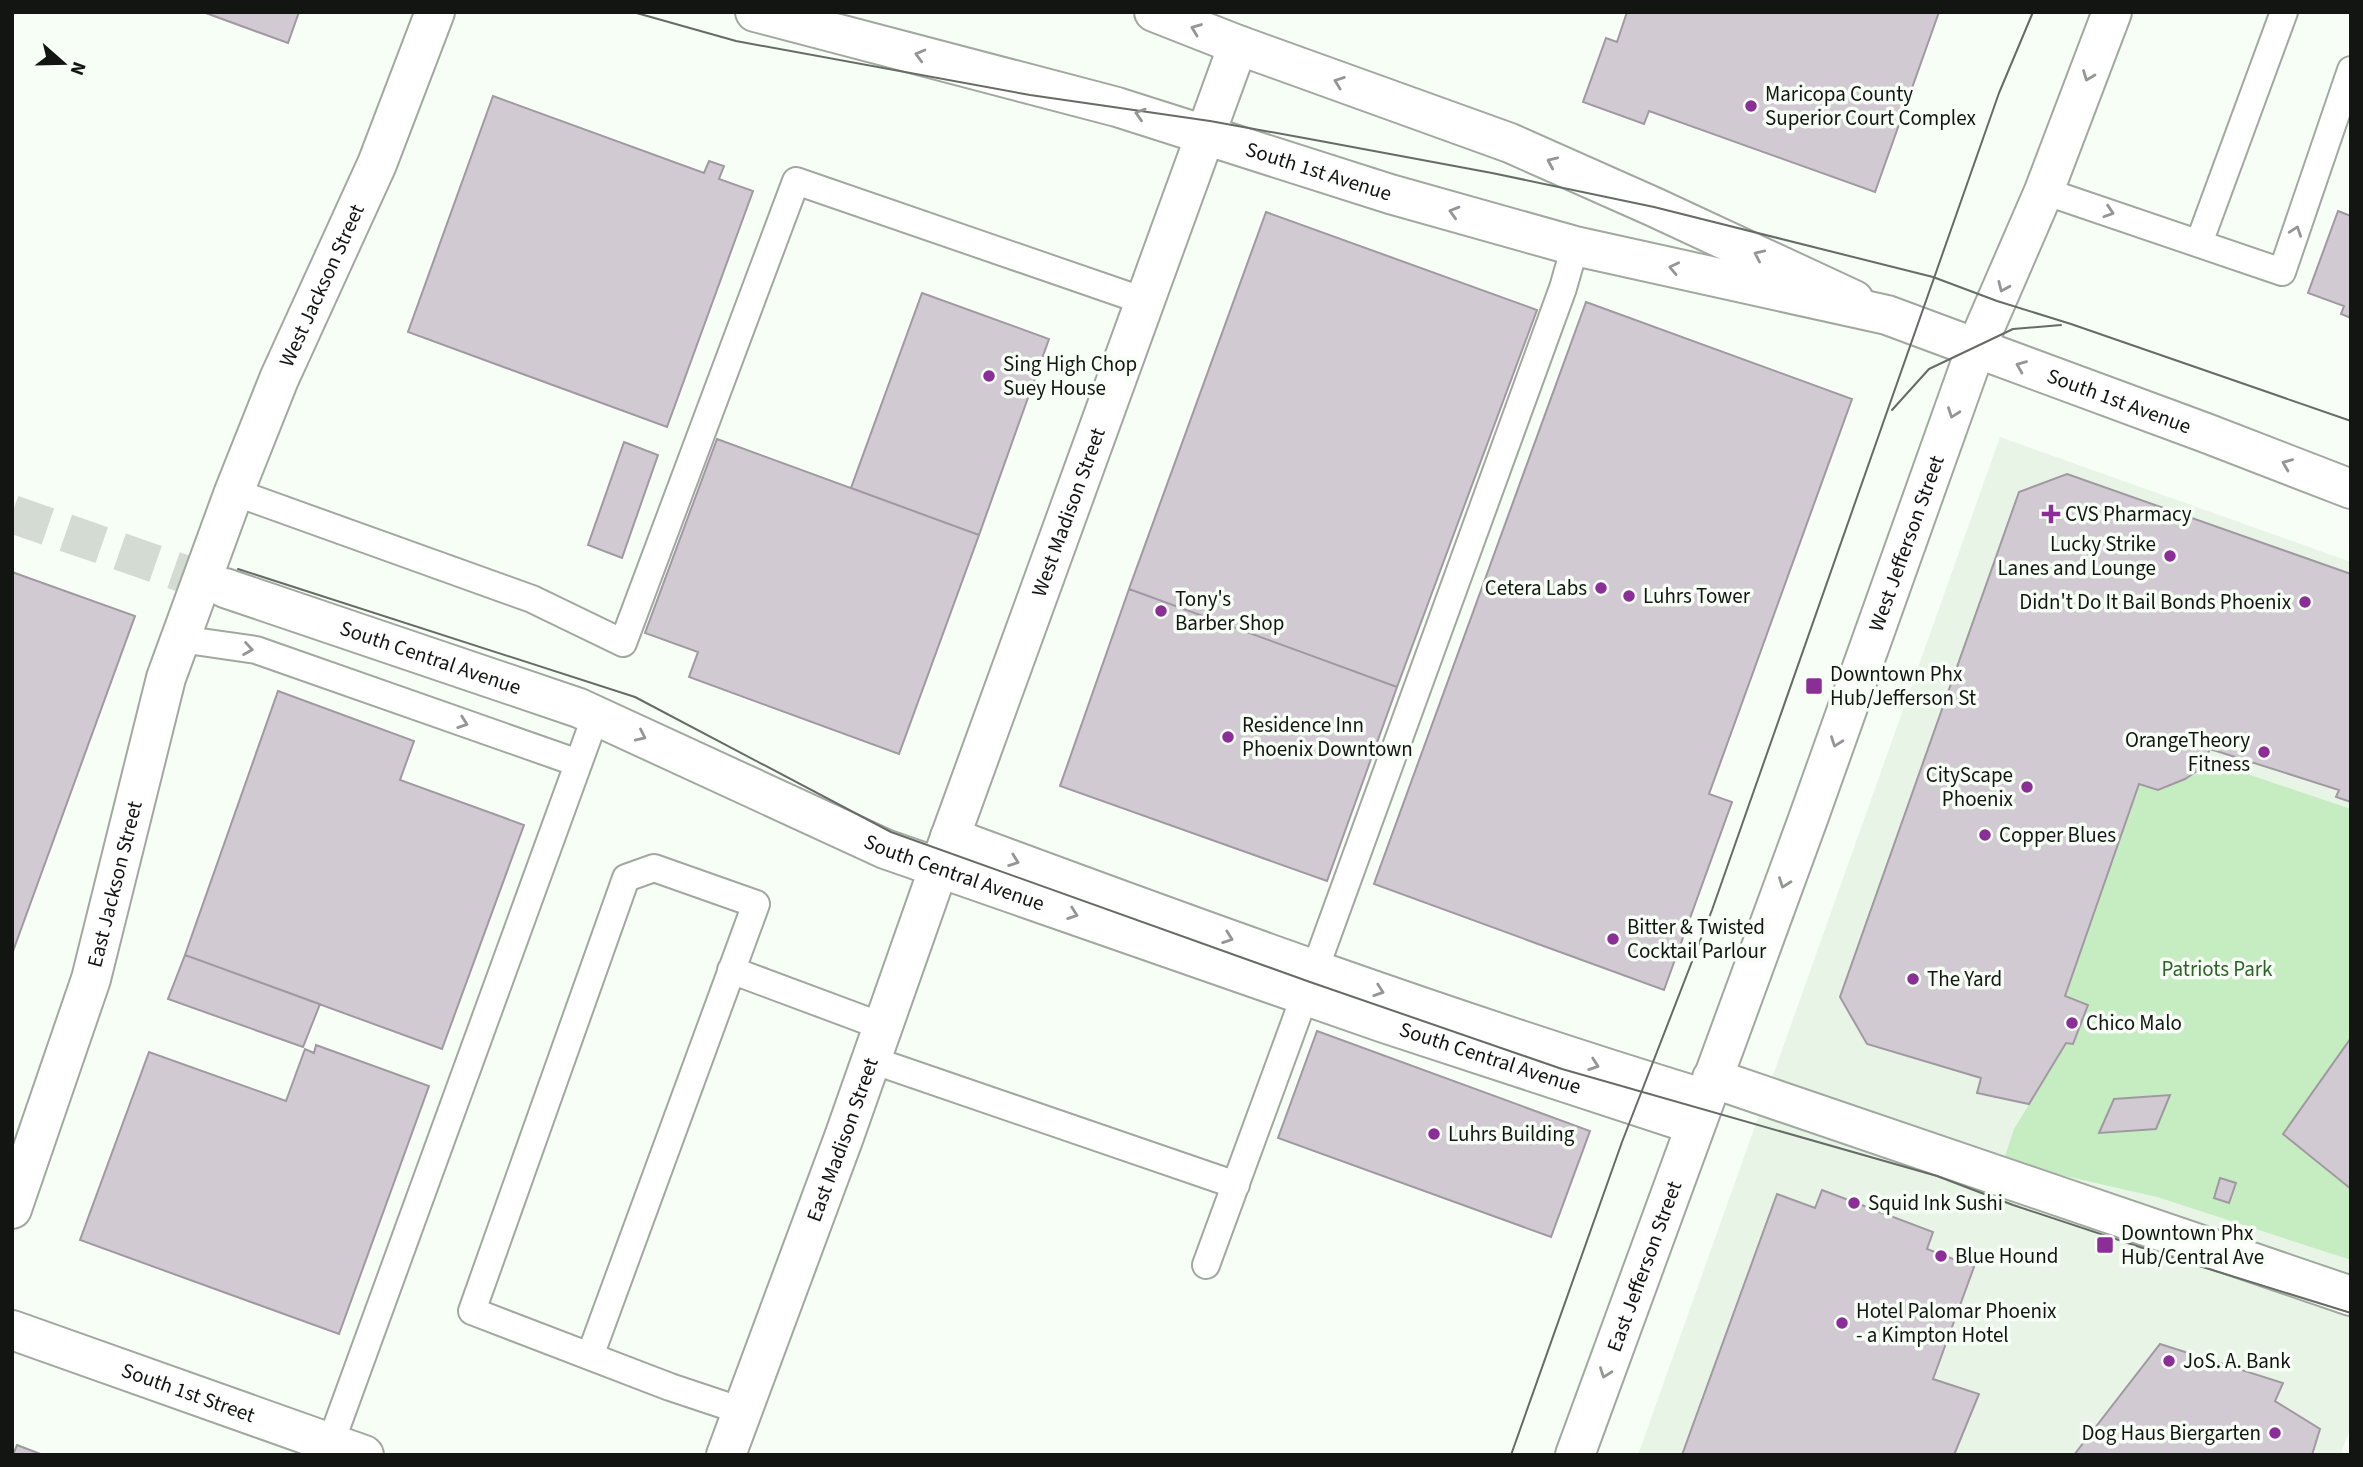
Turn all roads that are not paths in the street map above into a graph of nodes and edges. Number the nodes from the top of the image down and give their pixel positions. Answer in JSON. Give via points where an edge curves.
{"nodes":[{"id":1,"x":435,"y":12,"type":"edge"},
{"id":2,"x":755,"y":12,"type":"edge"},
{"id":3,"x":1154,"y":12,"type":"edge"},
{"id":4,"x":2112,"y":12,"type":"edge"},
{"id":5,"x":2284,"y":12,"type":"edge"},
{"id":6,"x":1238,"y":45,"type":"junction"},
{"id":7,"x":2351,"y":70,"type":"edge"},
{"id":8,"x":1205,"y":134,"type":"junction"},
{"id":9,"x":2044,"y":191,"type":"junction"},
{"id":10,"x":2199,"y":243,"type":"junction"},
{"id":11,"x":1575,"y":246,"type":"junction"},
{"id":12,"x":1144,"y":301,"type":"junction"},
{"id":13,"x":1887,"y":315,"type":"junction"},
{"id":14,"x":1976,"y":348,"type":"junction"},
{"id":15,"x":2351,"y":489,"type":"edge"},
{"id":16,"x":234,"y":492,"type":"junction"},
{"id":17,"x":218,"y":572,"type":"junction"},
{"id":18,"x":180,"y":639,"type":"junction"},
{"id":19,"x":596,"y":715,"type":"junction"},
{"id":20,"x":578,"y":763,"type":"junction"},
{"id":21,"x":949,"y":842,"type":"junction"},
{"id":22,"x":732,"y":971,"type":"junction"},
{"id":23,"x":1310,"y":982,"type":"junction"},
{"id":24,"x":878,"y":1043,"type":"junction"},
{"id":25,"x":1704,"y":1101,"type":"junction"},
{"id":26,"x":1236,"y":1185,"type":"junction"},
{"id":27,"x":12,"y":1209,"type":"edge"},
{"id":28,"x":1206,"y":1265,"type":"dead end"},
{"id":29,"x":2351,"y":1296,"type":"edge"},
{"id":30,"x":12,"y":1330,"type":"edge"},
{"id":31,"x":590,"y":1356,"type":"junction"},
{"id":32,"x":742,"y":1411,"type":"junction"},
{"id":33,"x":348,"y":1448,"type":"edge"},
{"id":34,"x":726,"y":1455,"type":"edge"},
{"id":35,"x":1575,"y":1455,"type":"edge"}],
"edges":[{"from":1,"to":16,"type":"main road","name":"West Jackson Street","via":[[377,164],[279,379]]},
{"from":8,"to":2,"type":"main road","name":"South 1st Avenue","one_way":true},
{"from":6,"to":3,"type":"main road","name":"South 1st Avenue","one_way":true},
{"from":4,"to":9,"type":"main road","name":"West Jefferson Street","one_way":true},
{"from":5,"to":10,"type":"lane"},
{"from":6,"to":8,"type":"main road","name":"West Madison Street"},
{"from":13,"to":6,"type":"main road","name":"South 1st Avenue","one_way":true,"via":[[1510,143]]},
{"from":10,"to":7,"type":"lane","one_way":true,"via":[[2281,272]]},
{"from":11,"to":8,"type":"main road","name":"South 1st Avenue","one_way":true,"via":[[1390,194]]},
{"from":8,"to":12,"type":"main road","name":"West Madison Street"},
{"from":9,"to":10,"type":"lane","one_way":true},
{"from":9,"to":14,"type":"main road","name":"West Jefferson Street","one_way":true},
{"from":13,"to":11,"type":"main road","name":"South 1st Avenue","one_way":true},
{"from":11,"to":23,"type":"lane"},
{"from":12,"to":16,"type":"lane","via":[[796,181],[623,643],[532,599]]},
{"from":12,"to":21,"type":"main road","name":"West Madison Street"},
{"from":13,"to":14,"type":"main road","name":"South 1st Avenue"},
{"from":15,"to":14,"type":"main road","name":"South 1st Avenue","one_way":true},
{"from":14,"to":25,"type":"main road","name":"West Jefferson Street","one_way":true},
{"from":16,"to":17,"type":"main road","name":"West Jackson Street"},
{"from":17,"to":18,"type":"main road","name":"East Jackson Street"},
{"from":17,"to":19,"type":"main road","name":"South Central Avenue"},
{"from":18,"to":20,"type":"lane","one_way":true,"via":[[256,650]]},
{"from":18,"to":27,"type":"main road","name":"East Jackson Street","via":[[166,678],[91,979]]},
{"from":19,"to":20,"type":"lane"},
{"from":19,"to":21,"type":"main road","name":"South Central Avenue","one_way":true,"via":[[885,849]]},
{"from":20,"to":33,"type":"lane"},
{"from":21,"to":23,"type":"main road","name":"South Central Avenue","one_way":true},
{"from":21,"to":24,"type":"main road","name":"East Madison Street"},
{"from":22,"to":24,"type":"lane"},
{"from":22,"to":31,"type":"lane"},
{"from":22,"to":31,"type":"lane","via":[[756,904],[654,868],[626,878],[472,1311]]},
{"from":23,"to":25,"type":"main road","name":"South Central Avenue","one_way":true},
{"from":23,"to":26,"type":"lane"},
{"from":24,"to":26,"type":"lane"},
{"from":24,"to":32,"type":"main road","name":"East Madison Street"},
{"from":25,"to":29,"type":"main road","via":[[1807,1112]]},
{"from":25,"to":35,"type":"main road","name":"East Jefferson Street","one_way":true},
{"from":26,"to":28,"type":"lane"},
{"from":30,"to":33,"type":"main road","name":"South 1st Street"},
{"from":31,"to":32,"type":"lane"},
{"from":32,"to":34,"type":"main road","name":"East Madison Street"}]}
